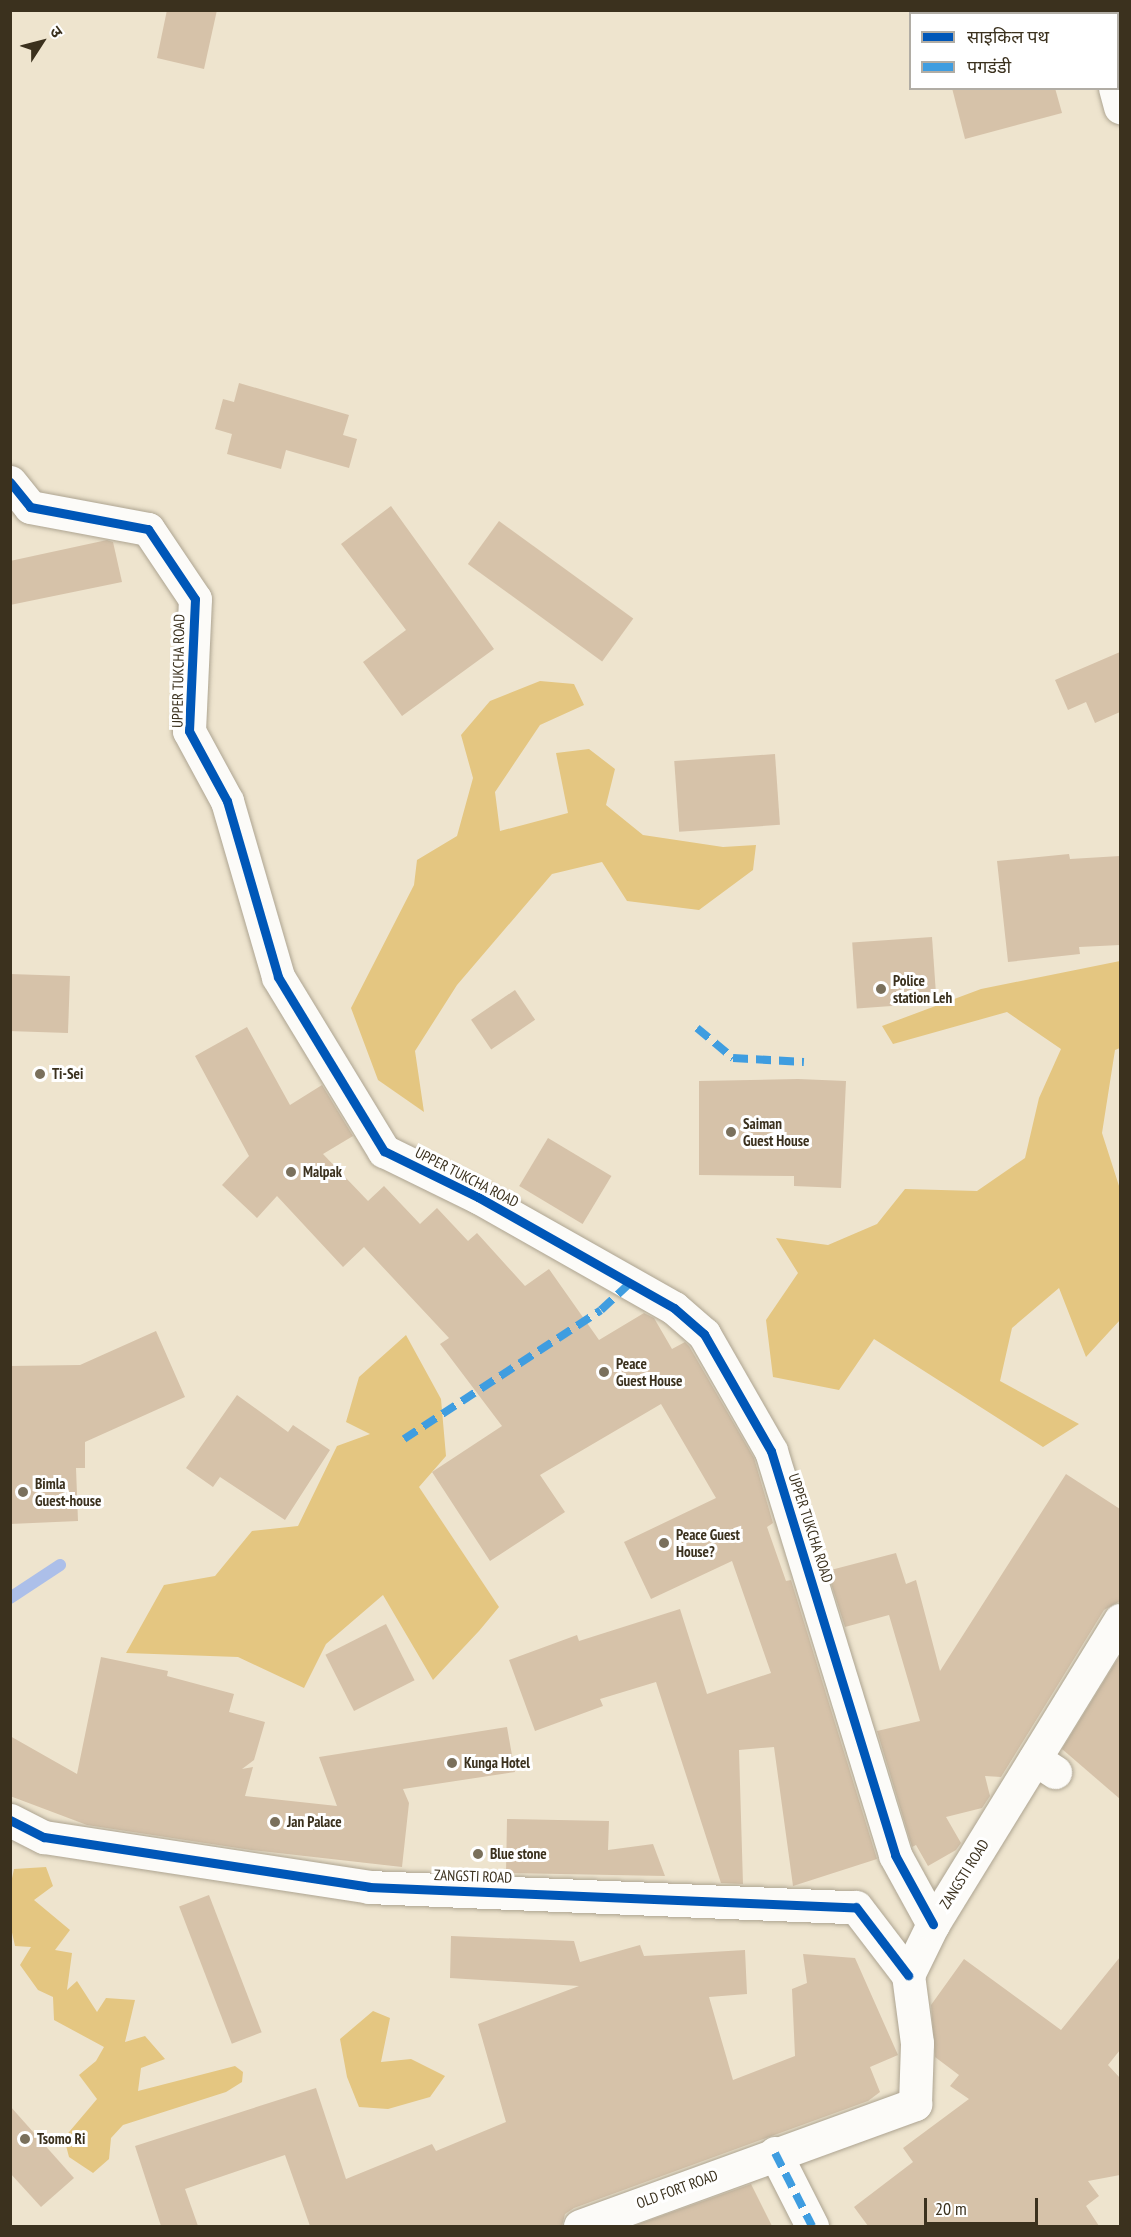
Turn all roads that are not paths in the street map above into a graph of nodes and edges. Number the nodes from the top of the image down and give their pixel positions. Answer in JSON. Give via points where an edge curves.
{"nodes":[{"id":1,"x":1116,"y":90,"type":"edge"},
{"id":2,"x":1120,"y":107,"type":"edge"},
{"id":3,"x":10,"y":482,"type":"edge"},
{"id":4,"x":1120,"y":1620,"type":"edge"},
{"id":5,"x":10,"y":1820,"type":"edge"},
{"id":6,"x":933,"y":1924,"type":"junction"},
{"id":7,"x":908,"y":1975,"type":"junction"},
{"id":8,"x":775,"y":2153,"type":"junction"},
{"id":9,"x":580,"y":2226,"type":"edge"},
{"id":10,"x":812,"y":2226,"type":"edge"}],
"edges":[{"from":1,"to":2,"type":"street"},
{"from":3,"to":6,"type":"street","name":"UPPER TUKCHA ROAD","via":[[30,507],[148,529],[195,599],[189,731],[227,801],[278,977],[384,1151],[478,1197],[674,1308],[704,1334],[771,1451],[895,1855]]},
{"from":4,"to":6,"type":"street","name":"ZANGSTI ROAD","via":[[1045,1766]]},
{"from":5,"to":7,"type":"street","name":"ZANGSTI ROAD","via":[[44,1837],[369,1887],[856,1907]]},
{"from":6,"to":7,"type":"street","name":"ZANGSTI ROAD"},
{"from":7,"to":8,"type":"street","name":"OLD FORT ROAD","via":[[917,2043],[915,2104]]},
{"from":8,"to":9,"type":"street","name":"OLD FORT ROAD"},
{"from":8,"to":10,"type":"street"}]}
